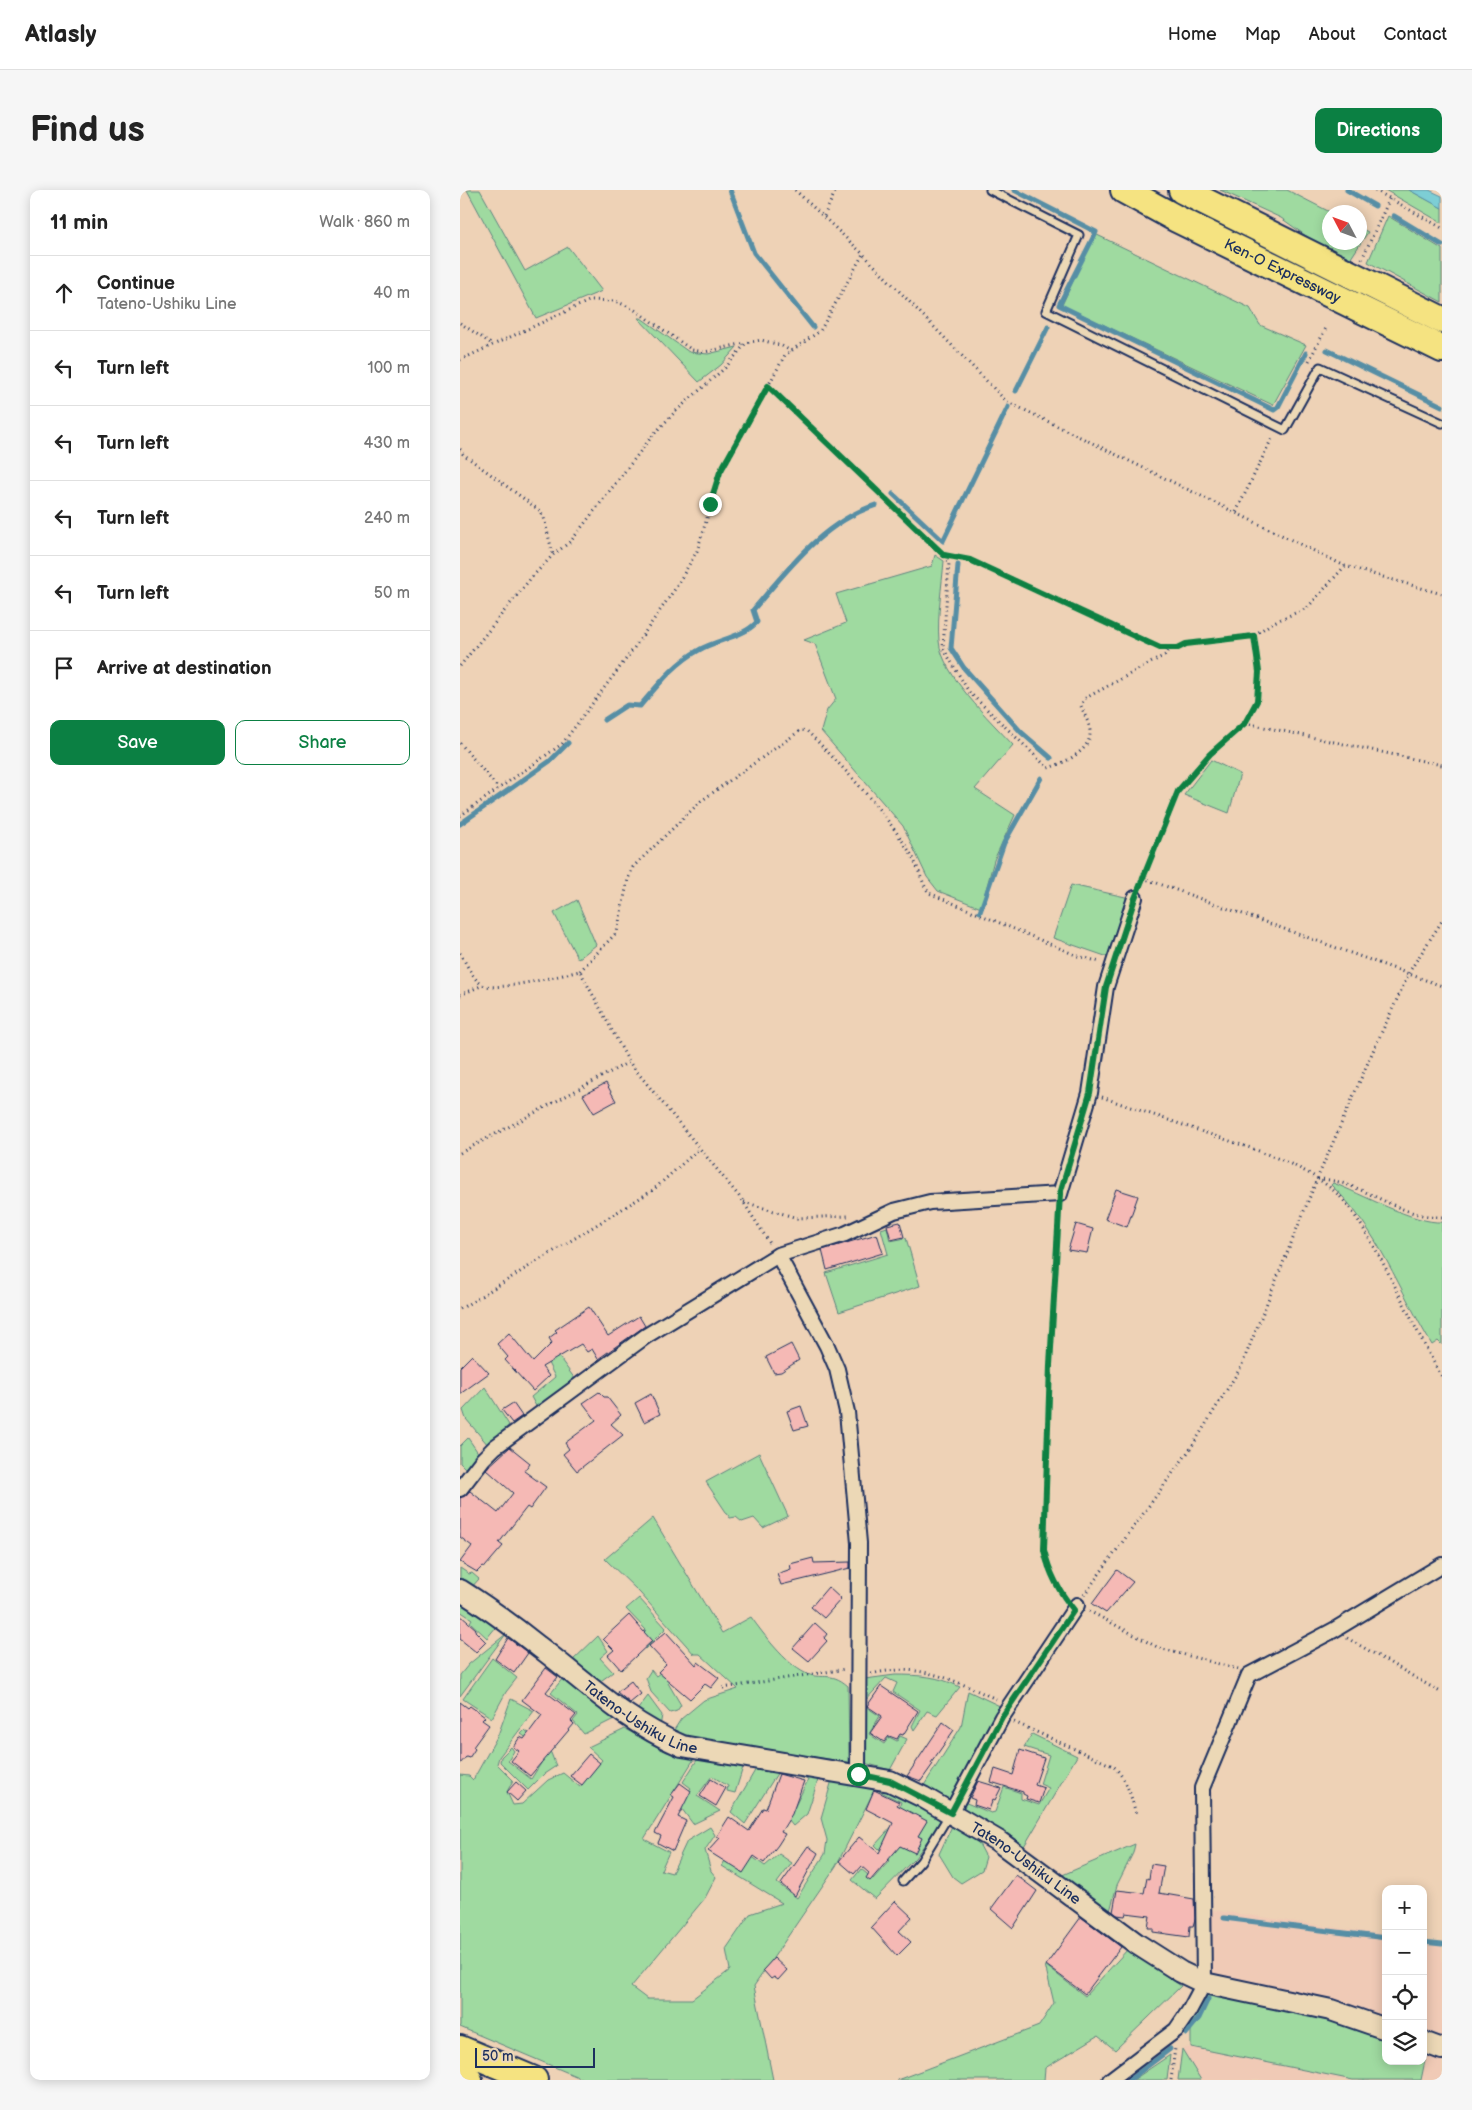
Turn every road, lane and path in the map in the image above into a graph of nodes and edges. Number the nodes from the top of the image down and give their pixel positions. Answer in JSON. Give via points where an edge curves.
{"nodes":[{"id":1,"x":795,"y":190,"type":"edge"},
{"id":2,"x":836,"y":190,"type":"edge"},
{"id":3,"x":990,"y":190,"type":"edge"},
{"id":4,"x":1124,"y":190,"type":"edge"},
{"id":5,"x":1182,"y":190,"type":"edge"},
{"id":6,"x":1375,"y":190,"type":"edge"},
{"id":7,"x":1390,"y":198,"type":"junction"},
{"id":8,"x":824,"y":216,"type":"junction"},
{"id":9,"x":1442,"y":228,"type":"edge"},
{"id":10,"x":863,"y":254,"type":"junction"},
{"id":11,"x":1360,"y":262,"type":"dead end"},
{"id":12,"x":1442,"y":320,"type":"edge"},
{"id":13,"x":460,"y":323,"type":"edge"},
{"id":14,"x":746,"y":343,"type":"junction"},
{"id":15,"x":493,"y":344,"type":"junction"},
{"id":16,"x":1442,"y":349,"type":"edge"},
{"id":17,"x":791,"y":351,"type":"junction"},
{"id":18,"x":460,"y":360,"type":"edge"},
{"id":19,"x":768,"y":386,"type":"junction"},
{"id":20,"x":1442,"y":423,"type":"edge"},
{"id":21,"x":460,"y":449,"type":"edge"},
{"id":22,"x":553,"y":555,"type":"junction"},
{"id":23,"x":944,"y":555,"type":"junction"},
{"id":24,"x":1345,"y":566,"type":"junction"},
{"id":25,"x":1442,"y":594,"type":"edge"},
{"id":26,"x":1254,"y":636,"type":"junction"},
{"id":27,"x":1169,"y":648,"type":"junction"},
{"id":28,"x":460,"y":666,"type":"edge"},
{"id":29,"x":1245,"y":723,"type":"junction"},
{"id":30,"x":460,"y":743,"type":"edge"},
{"id":31,"x":1442,"y":764,"type":"edge"},
{"id":32,"x":499,"y":789,"type":"junction"},
{"id":33,"x":460,"y":816,"type":"edge"},
{"id":34,"x":1143,"y":878,"type":"junction"},
{"id":35,"x":1135,"y":898,"type":"joint"},
{"id":36,"x":1442,"y":921,"type":"edge"},
{"id":37,"x":460,"y":954,"type":"edge"},
{"id":38,"x":1113,"y":966,"type":"junction"},
{"id":39,"x":580,"y":971,"type":"junction"},
{"id":40,"x":1408,"y":974,"type":"junction"},
{"id":41,"x":483,"y":985,"type":"junction"},
{"id":42,"x":1442,"y":986,"type":"edge"},
{"id":43,"x":460,"y":995,"type":"edge"},
{"id":44,"x":629,"y":1062,"type":"junction"},
{"id":45,"x":1090,"y":1093,"type":"junction"},
{"id":46,"x":700,"y":1148,"type":"junction"},
{"id":47,"x":460,"y":1153,"type":"edge"},
{"id":48,"x":1317,"y":1179,"type":"junction"},
{"id":49,"x":1060,"y":1194,"type":"junction"},
{"id":50,"x":744,"y":1202,"type":"junction"},
{"id":51,"x":1442,"y":1217,"type":"edge"},
{"id":52,"x":879,"y":1218,"type":"junction"},
{"id":53,"x":778,"y":1256,"type":"junction"},
{"id":54,"x":460,"y":1309,"type":"edge"},
{"id":55,"x":1442,"y":1377,"type":"edge"},
{"id":56,"x":460,"y":1489,"type":"edge"},
{"id":57,"x":1442,"y":1565,"type":"edge"},
{"id":58,"x":460,"y":1590,"type":"edge"},
{"id":59,"x":1075,"y":1607,"type":"junction"},
{"id":60,"x":1334,"y":1630,"type":"junction"},
{"id":61,"x":858,"y":1672,"type":"junction"},
{"id":62,"x":1249,"y":1675,"type":"junction"},
{"id":63,"x":723,"y":1688,"type":"dead end"},
{"id":64,"x":1442,"y":1693,"type":"edge"},
{"id":65,"x":1006,"y":1711,"type":"junction"},
{"id":66,"x":858,"y":1774,"type":"junction"},
{"id":67,"x":951,"y":1813,"type":"junction"},
{"id":68,"x":1136,"y":1814,"type":"dead end"},
{"id":69,"x":903,"y":1881,"type":"dead end"},
{"id":70,"x":1204,"y":1983,"type":"junction"},
{"id":71,"x":1382,"y":2028,"type":"edge"},
{"id":72,"x":1176,"y":2030,"type":"junction"},
{"id":73,"x":1427,"y":2043,"type":"edge"},
{"id":74,"x":460,"y":2049,"type":"edge"},
{"id":75,"x":1442,"y":2049,"type":"edge"},
{"id":76,"x":460,"y":2076,"type":"edge"},
{"id":77,"x":520,"y":2077,"type":"edge"},
{"id":78,"x":469,"y":2080,"type":"edge"},
{"id":79,"x":1110,"y":2080,"type":"edge"},
{"id":80,"x":1171,"y":2080,"type":"edge"}],
"edges":[{"from":1,"to":8,"type":"path"},
{"from":2,"to":8,"type":"path"},
{"from":3,"to":20,"type":"lane","via":[[1080,235],[1046,311],[1284,430],[1320,367]]},
{"from":4,"to":16,"type":"highway","name":"Ken-O Expressway"},
{"from":5,"to":12,"type":"highway","name":"Ken-O Expressway"},
{"from":6,"to":7,"type":"path"},
{"from":7,"to":9,"type":"path"},
{"from":7,"to":11,"type":"path"},
{"from":8,"to":10,"type":"path"},
{"from":10,"to":17,"type":"path","via":[[820,331]]},
{"from":10,"to":24,"type":"path","via":[[1006,401]]},
{"from":13,"to":15,"type":"path"},
{"from":14,"to":15,"type":"path","via":[[705,352],[692,350],[632,308],[615,301],[591,300]]},
{"from":14,"to":17,"type":"path","via":[[761,340]]},
{"from":14,"to":22,"type":"path","via":[[726,367],[653,435],[571,541]]},
{"from":15,"to":18,"type":"path"},
{"from":17,"to":19,"type":"path","via":[[785,355]]},
{"from":19,"to":23,"type":"path"},
{"from":19,"to":32,"type":"path","via":[[720,472],[697,551],[675,589],[562,744]]},
{"from":21,"to":22,"type":"path","via":[[539,510]]},
{"from":22,"to":28,"type":"path","via":[[505,608]]},
{"from":23,"to":27,"type":"path","via":[[970,560],[1160,648]]},
{"from":23,"to":27,"type":"path","via":[[949,563],[943,648],[969,692],[1048,768],[1082,751],[1090,738],[1081,706],[1084,699],[1165,654]]},
{"from":24,"to":25,"type":"path"},
{"from":24,"to":26,"type":"path","via":[[1307,608],[1274,622]]},
{"from":26,"to":27,"type":"path"},
{"from":26,"to":29,"type":"path","via":[[1259,672],[1257,701]]},
{"from":29,"to":31,"type":"path"},
{"from":29,"to":34,"type":"path","via":[[1210,754],[1178,791]]},
{"from":30,"to":32,"type":"path"},
{"from":32,"to":33,"type":"path"},
{"from":34,"to":35,"type":"path"},
{"from":34,"to":40,"type":"path"},
{"from":35,"to":38,"type":"street"},
{"from":36,"to":40,"type":"path"},
{"from":37,"to":41,"type":"path"},
{"from":38,"to":39,"type":"path","via":[[1078,956],[930,893],[911,853],[893,828],[842,765],[807,731],[801,730],[701,801],[638,861],[628,879],[617,932]]},
{"from":38,"to":45,"type":"street","via":[[1106,987]]},
{"from":39,"to":41,"type":"path","via":[[514,985]]},
{"from":39,"to":44,"type":"path"},
{"from":40,"to":42,"type":"path"},
{"from":40,"to":48,"type":"path"},
{"from":41,"to":43,"type":"path"},
{"from":44,"to":46,"type":"path"},
{"from":44,"to":47,"type":"path"},
{"from":45,"to":48,"type":"path","via":[[1263,1152]]},
{"from":45,"to":49,"type":"street"},
{"from":46,"to":50,"type":"path"},
{"from":46,"to":54,"type":"path","via":[[653,1190]]},
{"from":48,"to":51,"type":"path","via":[[1348,1185],[1426,1217]]},
{"from":48,"to":55,"type":"path","via":[[1331,1188],[1348,1207]]},
{"from":48,"to":59,"type":"path","via":[[1241,1367],[1191,1448]]},
{"from":49,"to":52,"type":"street","via":[[930,1202]]},
{"from":49,"to":59,"type":"path","via":[[1044,1550],[1048,1567],[1064,1598]]},
{"from":50,"to":52,"type":"path","via":[[797,1218],[867,1215]]},
{"from":50,"to":53,"type":"path"},
{"from":52,"to":53,"type":"street","via":[[845,1234]]},
{"from":53,"to":56,"type":"street","via":[[646,1336],[587,1378],[495,1447]]},
{"from":53,"to":61,"type":"street","via":[[827,1346],[837,1369],[847,1412],[859,1543]]},
{"from":57,"to":60,"type":"street"},
{"from":58,"to":66,"type":"main road","name":"Tateno-Ushiku Line","via":[[538,1646],[609,1704],[658,1736],[682,1746]]},
{"from":59,"to":62,"type":"path","via":[[1159,1648],[1232,1666]]},
{"from":59,"to":65,"type":"street"},
{"from":60,"to":62,"type":"street"},
{"from":60,"to":64,"type":"path"},
{"from":61,"to":63,"type":"path"},
{"from":61,"to":65,"type":"path","via":[[919,1671],[943,1675]]},
{"from":61,"to":66,"type":"street"},
{"from":62,"to":70,"type":"street","via":[[1202,1788]]},
{"from":65,"to":67,"type":"street"},
{"from":65,"to":68,"type":"path","via":[[1113,1766],[1130,1791]]},
{"from":66,"to":67,"type":"main road","name":"Tateno-Ushiku Line","via":[[890,1781]]},
{"from":67,"to":69,"type":"lane","via":[[921,1861]]},
{"from":67,"to":70,"type":"main road","name":"Tateno-Ushiku Line","via":[[998,1841],[1138,1944],[1180,1972]]},
{"from":70,"to":71,"type":"main road","name":"Tateno-Ushiku Line","via":[[1330,2010]]},
{"from":70,"to":72,"type":"street"},
{"from":72,"to":79,"type":"street"},
{"from":72,"to":80,"type":"path"},
{"from":73,"to":75,"type":"main road"},
{"from":74,"to":77,"type":"highway"},
{"from":76,"to":78,"type":"highway"}]}
